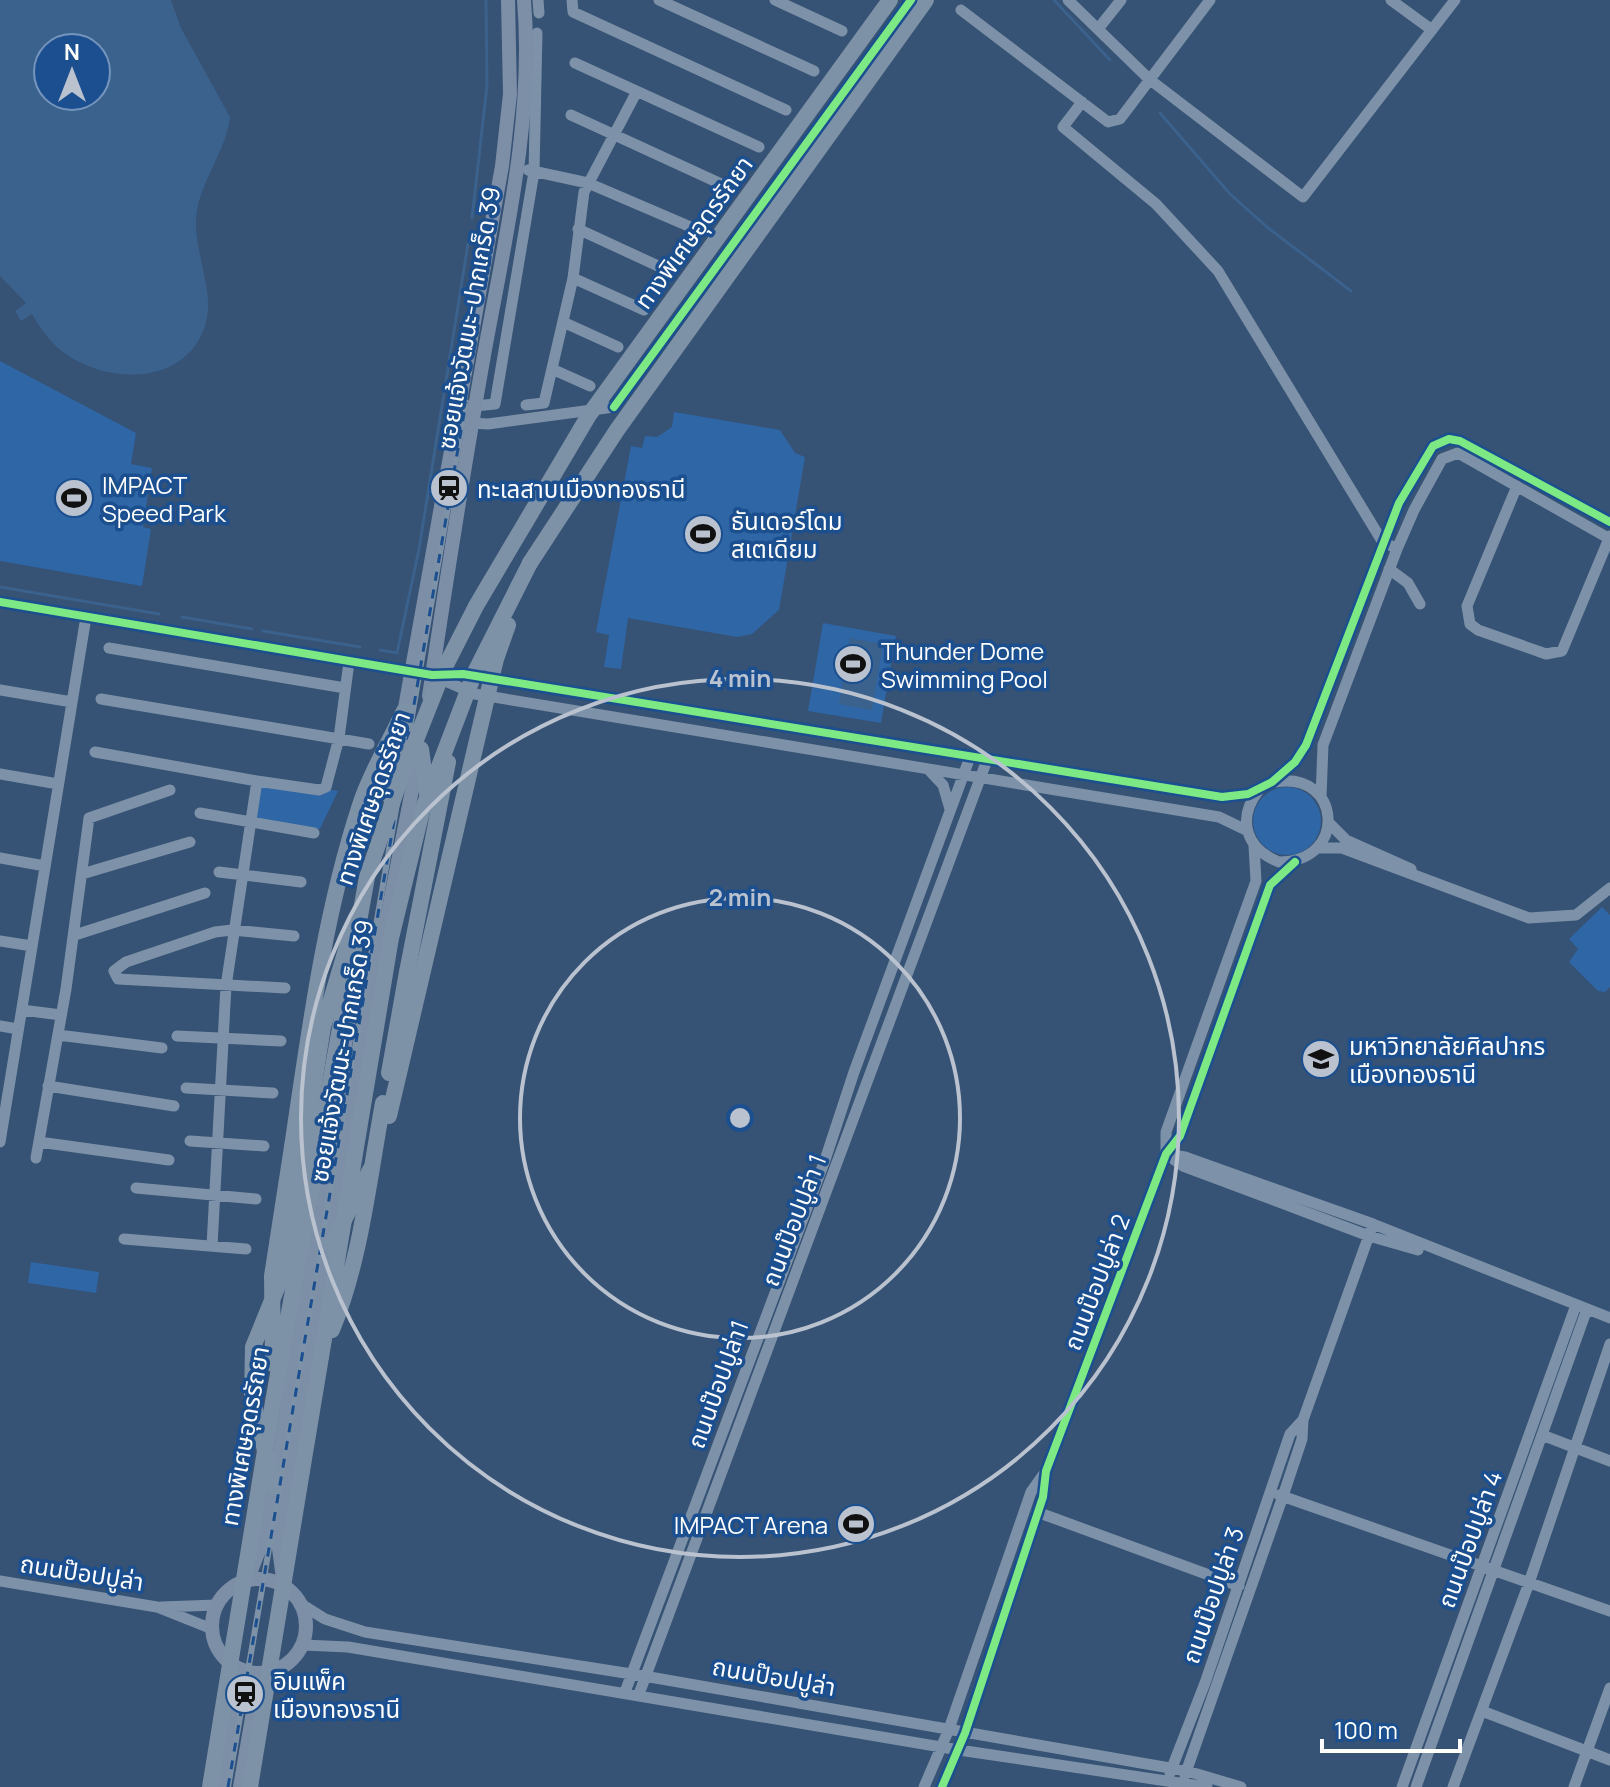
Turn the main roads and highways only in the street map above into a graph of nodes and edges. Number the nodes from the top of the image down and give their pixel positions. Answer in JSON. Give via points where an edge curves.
{"nodes":[{"id":1,"x":508,"y":0,"type":"edge"},
{"id":2,"x":524,"y":0,"type":"edge"},
{"id":3,"x":890,"y":0,"type":"edge"},
{"id":4,"x":926,"y":0,"type":"edge"},
{"id":5,"x":530,"y":563,"type":"junction"},
{"id":6,"x":475,"y":694,"type":"road end"},
{"id":7,"x":404,"y":711,"type":"junction"},
{"id":8,"x":421,"y":749,"type":"junction"},
{"id":9,"x":431,"y":836,"type":"junction"},
{"id":10,"x":367,"y":877,"type":"junction"},
{"id":11,"x":331,"y":1245,"type":"junction"},
{"id":12,"x":321,"y":1357,"type":"junction"},
{"id":13,"x":273,"y":1402,"type":"junction"},
{"id":14,"x":274,"y":1488,"type":"junction"},
{"id":15,"x":247,"y":1581,"type":"junction"},
{"id":16,"x":284,"y":1587,"type":"junction"},
{"id":17,"x":231,"y":1664,"type":"junction"},
{"id":18,"x":272,"y":1672,"type":"junction"},
{"id":19,"x":210,"y":1787,"type":"edge"},
{"id":20,"x":220,"y":1787,"type":"edge"},
{"id":21,"x":240,"y":1787,"type":"edge"},
{"id":22,"x":250,"y":1787,"type":"edge"}],
"edges":[{"from":1,"to":7,"type":"main road","name":"ซอยแจ้งวัฒนะ-ปากเกร็ด 39","via":[[510,94],[502,166]]},
{"from":2,"to":8,"type":"main road","name":"ซอยแจ้งวัฒนะ-ปากเกร็ด 39","via":[[517,168]]},
{"from":3,"to":10,"type":"highway","name":"ทางพิเศษอุดรรัถยา","bridge":true,"via":[[589,415],[444,669]]},
{"from":4,"to":5,"type":"highway","via":[[617,430]]},
{"from":5,"to":11,"type":"highway","bridge":true,"via":[[496,659],[382,1147]]},
{"from":5,"to":12,"type":"highway","bridge":true,"via":[[475,672],[422,811],[391,938]]},
{"from":6,"to":9,"type":"highway","via":[[456,734]]},
{"from":7,"to":13,"type":"highway","bridge":true,"via":[[361,802],[337,887],[311,1024],[272,1276]]},
{"from":7,"to":14,"type":"main road","name":"ซอยแจ้งวัฒนะ-ปากเกร็ด 39"},
{"from":8,"to":9,"type":"highway"},
{"from":8,"to":11,"type":"main road","name":"ซอยแจ้งวัฒนะ-ปากเกร็ด 39","via":[[357,1072]]},
{"from":9,"to":12,"type":"highway","bridge":true,"via":[[357,1242],[342,1306]]},
{"from":10,"to":13,"type":"highway","name":"ทางพิเศษอุดรรัถยา","bridge":true},
{"from":10,"to":14,"type":"highway","bridge":true,"via":[[323,1027],[284,1271],[253,1347],[252,1397]]},
{"from":11,"to":16,"type":"main road","name":"ซอยแจ้งวัฒนะ-ปากเกร็ด 39","via":[[277,1534]]},
{"from":12,"to":22,"type":"highway","bridge":true},
{"from":13,"to":19,"type":"highway","name":"ทางพิเศษอุดรรัถยา","bridge":true},
{"from":14,"to":15,"type":"main road","name":"ซอยแจ้งวัฒนะ-ปากเกร็ด 39"},
{"from":15,"to":16,"type":"main road","via":[[266,1580]]},
{"from":15,"to":17,"type":"main road","via":[[217,1605],[212,1629]]},
{"from":16,"to":18,"type":"main road","via":[[306,1617],[303,1645],[291,1662]]},
{"from":17,"to":18,"type":"main road","via":[[244,1671]]},
{"from":17,"to":20,"type":"main road","via":[[236,1698]]},
{"from":18,"to":21,"type":"main road","via":[[257,1694]]}]}
